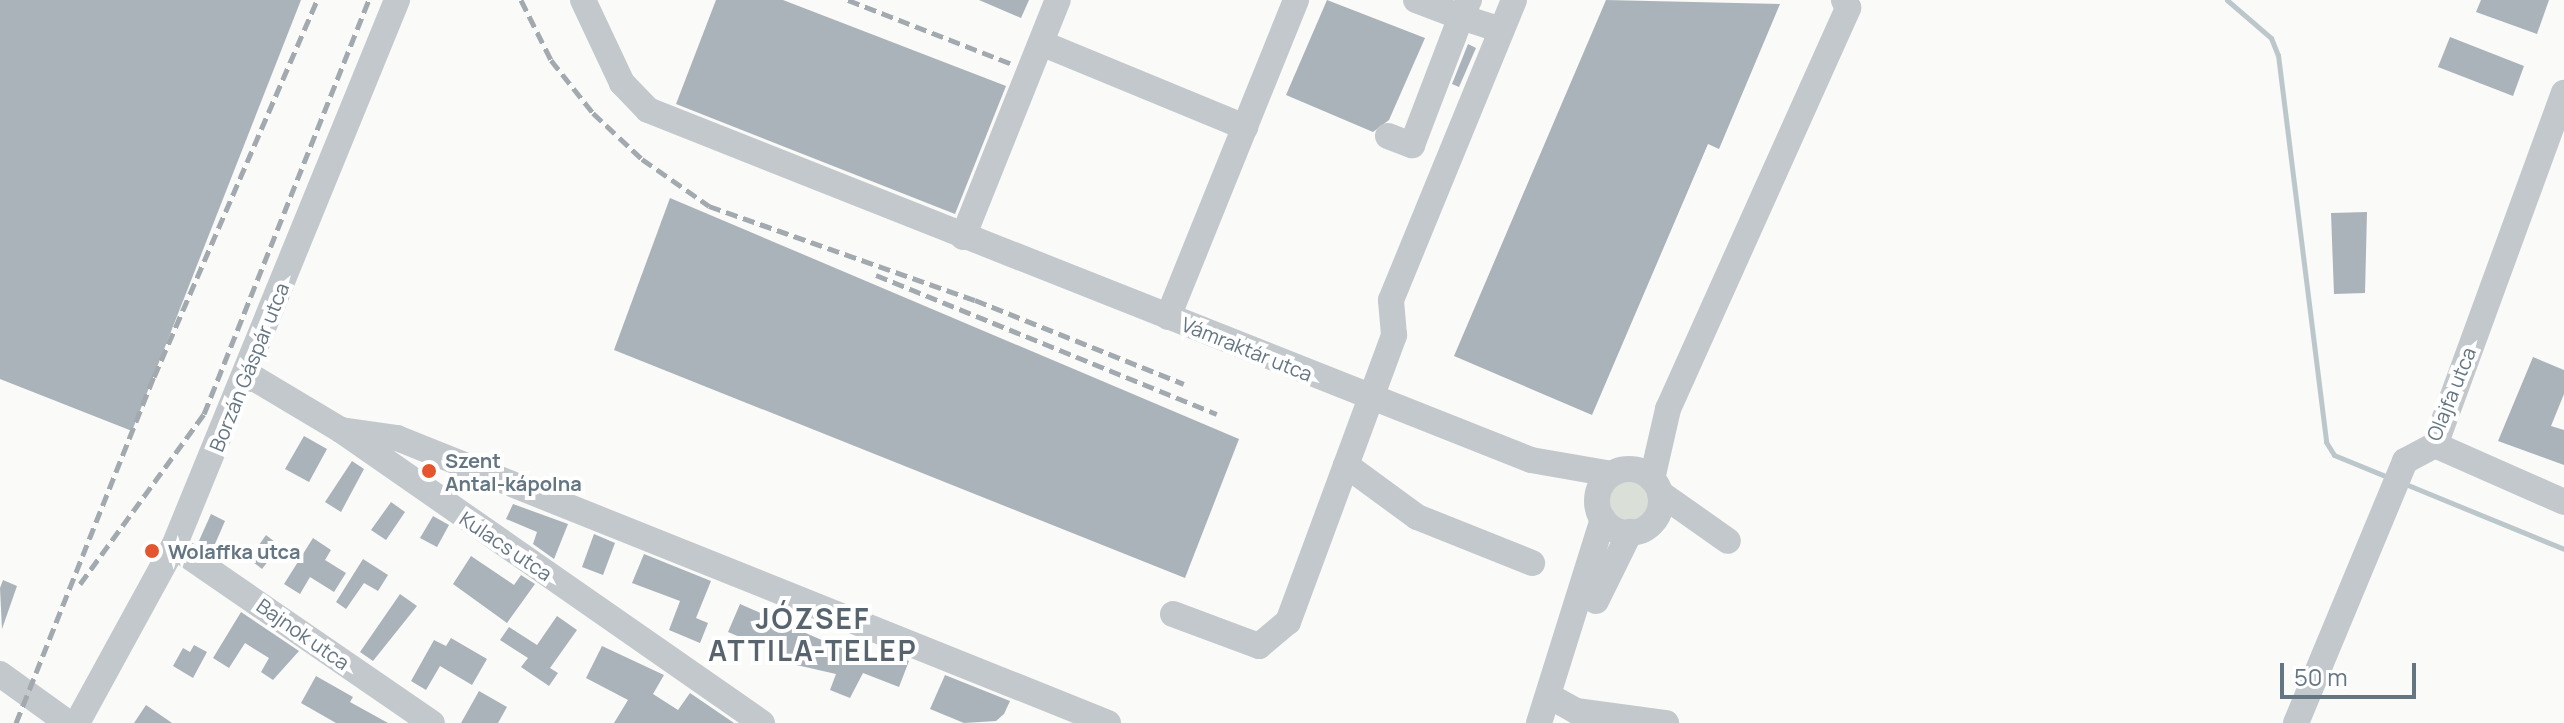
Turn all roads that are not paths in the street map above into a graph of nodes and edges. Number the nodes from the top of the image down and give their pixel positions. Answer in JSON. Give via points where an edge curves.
{"nodes":[{"id":1,"x":397,"y":0,"type":"edge"},
{"id":2,"x":583,"y":0,"type":"edge"},
{"id":3,"x":1058,"y":0,"type":"edge"},
{"id":4,"x":1296,"y":0,"type":"edge"},
{"id":5,"x":1416,"y":0,"type":"edge"},
{"id":6,"x":1514,"y":0,"type":"edge"},
{"id":7,"x":1844,"y":0,"type":"edge"},
{"id":8,"x":1465,"y":9,"type":"edge"},
{"id":9,"x":1501,"y":30,"type":"junction"},
{"id":10,"x":1041,"y":43,"type":"junction"},
{"id":11,"x":2564,"y":93,"type":"edge"},
{"id":12,"x":1245,"y":127,"type":"junction"},
{"id":13,"x":1388,"y":136,"type":"dead end"},
{"id":14,"x":963,"y":237,"type":"junction"},
{"id":15,"x":1168,"y":317,"type":"junction"},
{"id":16,"x":247,"y":374,"type":"junction"},
{"id":17,"x":1371,"y":398,"type":"junction"},
{"id":18,"x":1668,"y":409,"type":"junction"},
{"id":19,"x":341,"y":430,"type":"junction"},
{"id":20,"x":2435,"y":445,"type":"junction"},
{"id":21,"x":1531,"y":460,"type":"junction"},
{"id":22,"x":1346,"y":465,"type":"junction"},
{"id":23,"x":1617,"y":472,"type":"junction"},
{"id":24,"x":1656,"y":486,"type":"junction"},
{"id":25,"x":2564,"y":502,"type":"edge"},
{"id":26,"x":1601,"y":515,"type":"junction"},
{"id":27,"x":1640,"y":529,"type":"junction"},
{"id":28,"x":174,"y":546,"type":"junction"},
{"id":29,"x":1532,"y":563,"type":"dead end"},
{"id":30,"x":1173,"y":614,"type":"dead end"},
{"id":31,"x":0,"y":674,"type":"edge"},
{"id":32,"x":1551,"y":697,"type":"junction"},
{"id":33,"x":68,"y":723,"type":"edge"},
{"id":34,"x":77,"y":723,"type":"edge"},
{"id":35,"x":432,"y":723,"type":"edge"},
{"id":36,"x":762,"y":723,"type":"edge"},
{"id":37,"x":1108,"y":723,"type":"edge"},
{"id":38,"x":1539,"y":723,"type":"edge"},
{"id":39,"x":1666,"y":723,"type":"edge"},
{"id":40,"x":2296,"y":723,"type":"edge"}],
"edges":[{"from":1,"to":16,"type":"street","name":"Borzán Gáspár utca"},
{"from":2,"to":14,"type":"street","name":"Vámraktár utca","via":[[622,83],[648,110]]},
{"from":3,"to":10,"type":"street"},
{"from":4,"to":12,"type":"street"},
{"from":5,"to":8,"type":"street"},
{"from":6,"to":9,"type":"street"},
{"from":7,"to":18,"type":"street","via":[[1848,8]]},
{"from":8,"to":9,"type":"street"},
{"from":8,"to":13,"type":"street","via":[[1412,145]]},
{"from":9,"to":17,"type":"street","via":[[1391,300],[1394,335]]},
{"from":10,"to":12,"type":"street"},
{"from":10,"to":14,"type":"street"},
{"from":11,"to":20,"type":"street","name":"Olajfa utca"},
{"from":12,"to":15,"type":"street"},
{"from":14,"to":15,"type":"street","name":"Vámraktár utca"},
{"from":15,"to":17,"type":"street","name":"Vámraktár utca"},
{"from":16,"to":19,"type":"street","name":"Kulacs utca"},
{"from":16,"to":28,"type":"street","name":"Borzán Gáspár utca"},
{"from":17,"to":21,"type":"street","name":"Vámraktár utca"},
{"from":17,"to":22,"type":"street"},
{"from":18,"to":23,"type":"street"},
{"from":18,"to":24,"type":"street"},
{"from":19,"to":36,"type":"street","name":"Kulacs utca"},
{"from":19,"to":37,"type":"street","via":[[397,438]]},
{"from":20,"to":25,"type":"street"},
{"from":20,"to":40,"type":"street","name":"Olajfa utca","via":[[2405,461]]},
{"from":21,"to":23,"type":"street","name":"Vámraktár utca"},
{"from":21,"to":26,"type":"street","name":"Vámraktár utca","via":[[1587,494]]},
{"from":22,"to":29,"type":"street","via":[[1417,517]]},
{"from":22,"to":30,"type":"street","via":[[1288,622],[1276,637],[1259,646],[1238,643]]},
{"from":23,"to":24,"type":"street"},
{"from":23,"to":26,"type":"street","via":[[1602,484]]},
{"from":24,"to":27,"type":"street","via":[[1660,508]]},
{"from":24,"to":27,"type":"street","via":[[1728,541]]},
{"from":26,"to":27,"type":"street"},
{"from":26,"to":38,"type":"street"},
{"from":27,"to":32,"type":"street"},
{"from":28,"to":34,"type":"street","name":"Borzán Gáspár utca"},
{"from":28,"to":35,"type":"street","name":"Bajnok utca"},
{"from":31,"to":33,"type":"street"},
{"from":32,"to":38,"type":"street"},
{"from":32,"to":39,"type":"street","via":[[1576,711]]}]}
